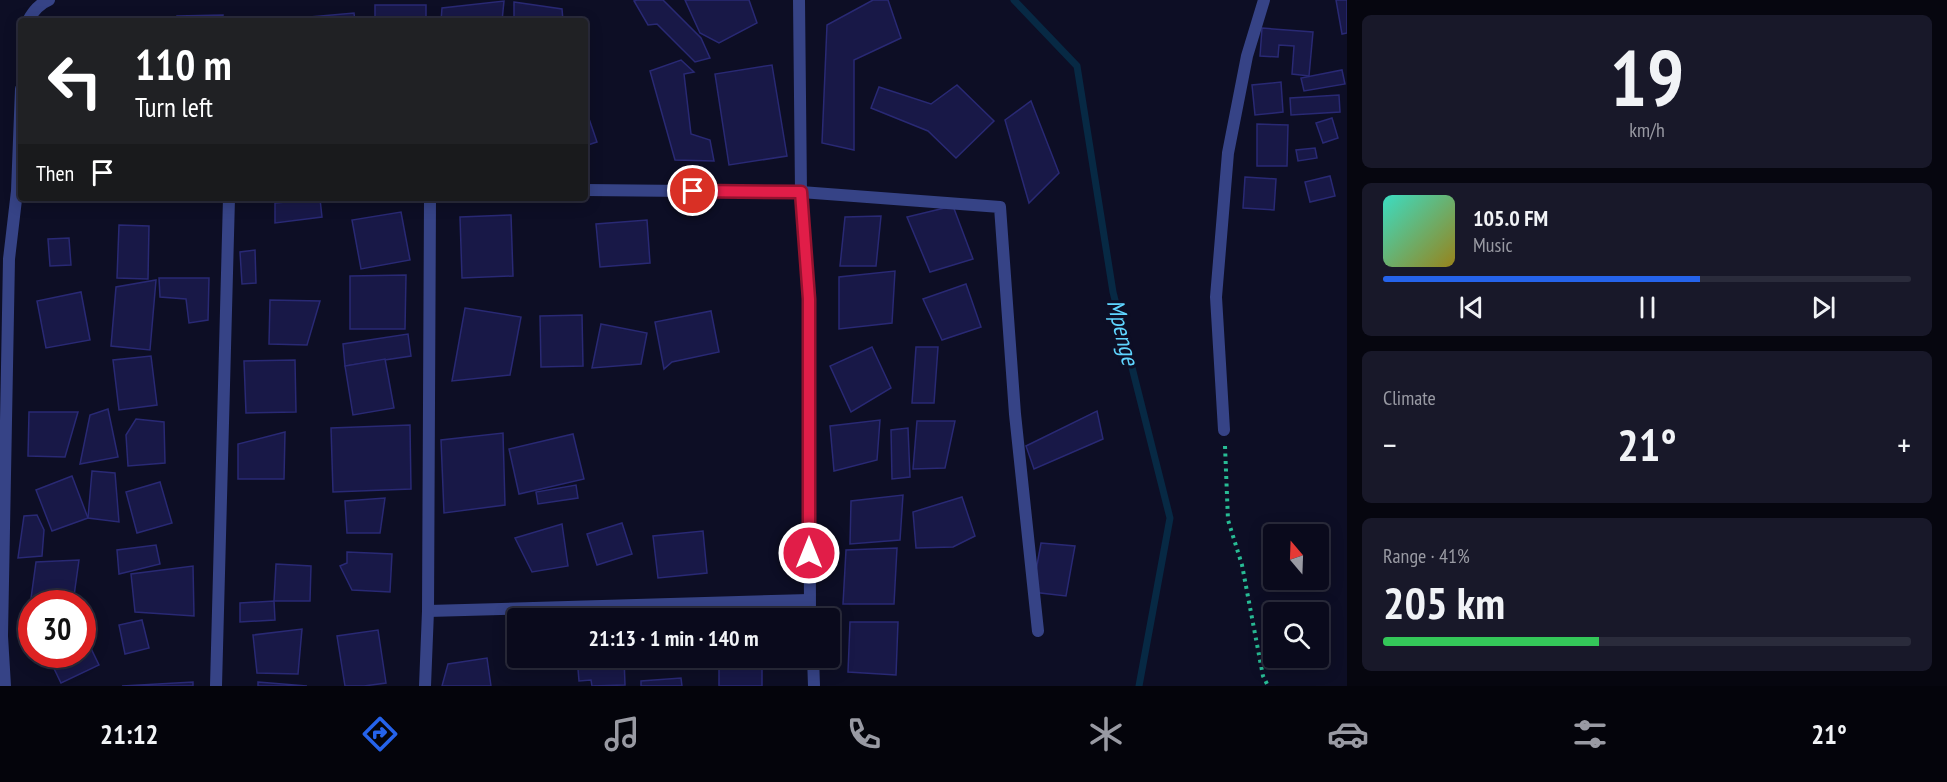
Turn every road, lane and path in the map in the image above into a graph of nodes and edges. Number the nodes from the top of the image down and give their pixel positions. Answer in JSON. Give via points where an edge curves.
{"nodes":[{"id":1,"x":49,"y":0,"type":"edge"},
{"id":2,"x":799,"y":0,"type":"edge"},
{"id":3,"x":1264,"y":0,"type":"edge"},
{"id":4,"x":30,"y":18,"type":"edge"},
{"id":5,"x":588,"y":190,"type":"edge"},
{"id":6,"x":801,"y":192,"type":"junction"},
{"id":7,"x":18,"y":198,"type":"edge"},
{"id":8,"x":229,"y":201,"type":"edge"},
{"id":9,"x":430,"y":201,"type":"edge"},
{"id":10,"x":3,"y":412,"type":"edge"},
{"id":11,"x":1224,"y":430,"type":"joint"},
{"id":12,"x":809,"y":600,"type":"junction"},
{"id":13,"x":809,"y":608,"type":"edge"},
{"id":14,"x":428,"y":611,"type":"junction"},
{"id":15,"x":1038,"y":631,"type":"dead end"},
{"id":16,"x":813,"y":668,"type":"edge"},
{"id":17,"x":5,"y":686,"type":"edge"},
{"id":18,"x":216,"y":686,"type":"edge"},
{"id":19,"x":425,"y":686,"type":"edge"},
{"id":20,"x":814,"y":686,"type":"edge"},
{"id":21,"x":1268,"y":686,"type":"edge"}],
"edges":[{"from":1,"to":4,"type":"street"},
{"from":2,"to":6,"type":"street"},
{"from":3,"to":11,"type":"street","via":[[1247,56],[1228,153],[1216,297]]},
{"from":5,"to":6,"type":"street"},
{"from":6,"to":12,"type":"street","via":[[809,299]]},
{"from":6,"to":15,"type":"street","via":[[1000,207],[1015,414]]},
{"from":7,"to":10,"type":"street","via":[[9,259]]},
{"from":8,"to":18,"type":"street"},
{"from":9,"to":14,"type":"street"},
{"from":10,"to":17,"type":"street"},
{"from":11,"to":21,"type":"path","via":[[1228,520],[1242,565]]},
{"from":12,"to":13,"type":"street"},
{"from":12,"to":14,"type":"street"},
{"from":14,"to":19,"type":"street"},
{"from":16,"to":20,"type":"street"}]}
